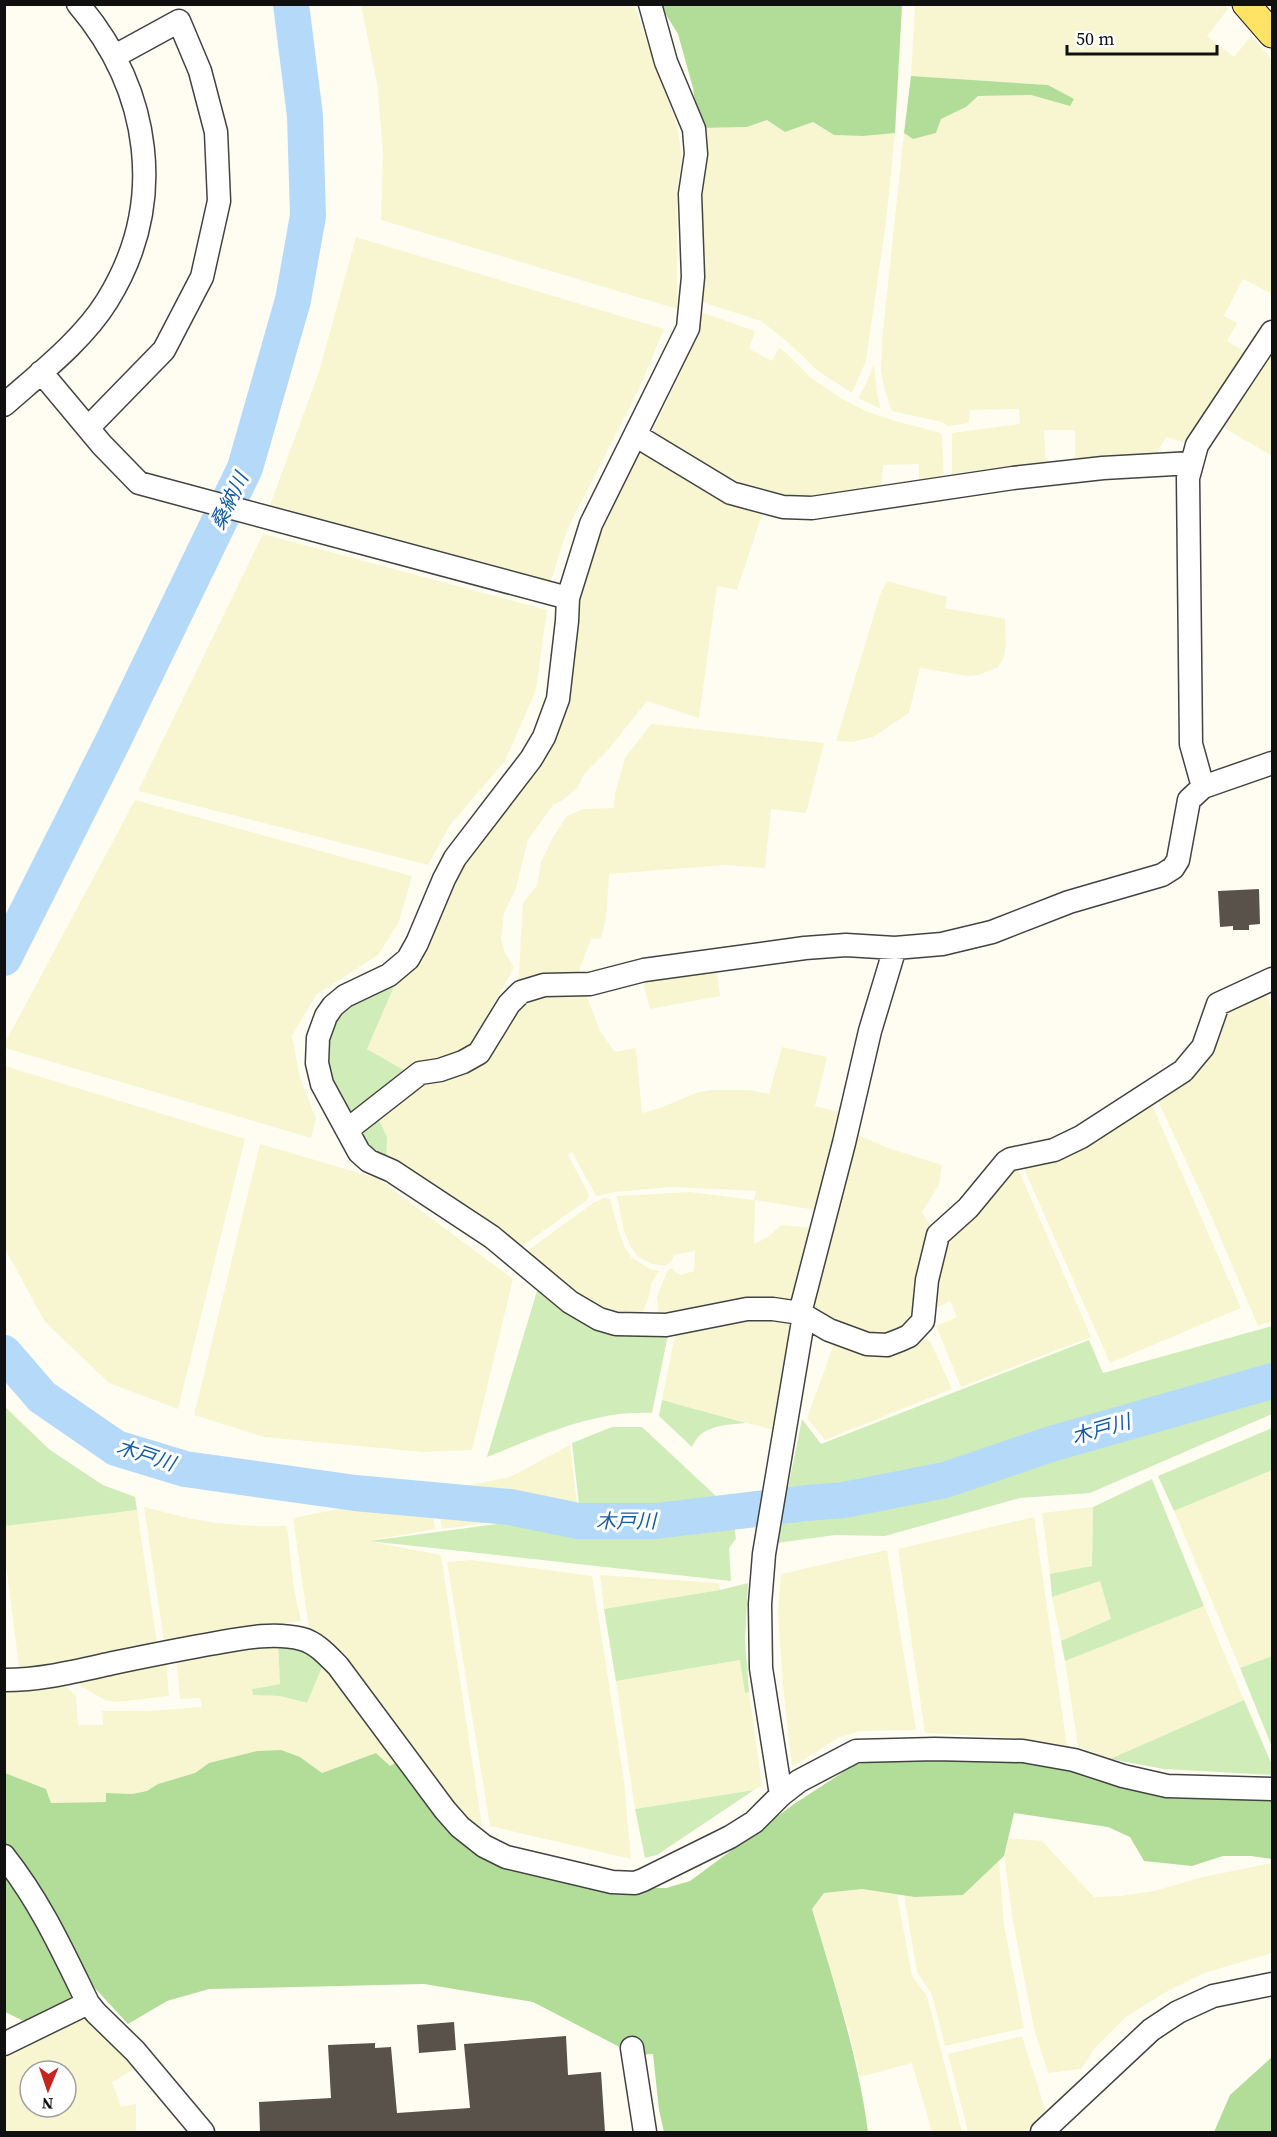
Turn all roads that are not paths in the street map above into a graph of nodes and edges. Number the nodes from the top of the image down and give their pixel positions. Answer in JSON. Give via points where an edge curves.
{"nodes":[{"id":1,"x":78,"y":4,"type":"edge"},
{"id":2,"x":650,"y":4,"type":"edge"},
{"id":3,"x":1246,"y":4,"type":"edge"},
{"id":4,"x":1272,"y":34,"type":"edge"},
{"id":5,"x":115,"y":56,"type":"junction"},
{"id":6,"x":1272,"y":332,"type":"edge"},
{"id":7,"x":41,"y":372,"type":"junction"},
{"id":8,"x":4,"y":405,"type":"edge"},
{"id":9,"x":88,"y":428,"type":"junction"},
{"id":10,"x":635,"y":435,"type":"junction"},
{"id":11,"x":1192,"y":463,"type":"junction"},
{"id":12,"x":568,"y":598,"type":"junction"},
{"id":13,"x":1272,"y":763,"type":"edge"},
{"id":14,"x":1203,"y":787,"type":"junction"},
{"id":15,"x":895,"y":948,"type":"junction"},
{"id":16,"x":1272,"y":979,"type":"edge"},
{"id":17,"x":347,"y":1130,"type":"junction"},
{"id":18,"x":802,"y":1314,"type":"junction"},
{"id":19,"x":4,"y":1680,"type":"edge"},
{"id":20,"x":1272,"y":1789,"type":"edge"},
{"id":21,"x":781,"y":1795,"type":"junction"},
{"id":22,"x":4,"y":1856,"type":"edge"},
{"id":23,"x":1272,"y":1984,"type":"edge"},
{"id":24,"x":88,"y":2003,"type":"junction"},
{"id":25,"x":4,"y":2044,"type":"edge"},
{"id":26,"x":632,"y":2048,"type":"dead end"},
{"id":27,"x":203,"y":2133,"type":"edge"},
{"id":28,"x":645,"y":2133,"type":"edge"},
{"id":29,"x":1042,"y":2133,"type":"edge"}],
"edges":[{"from":1,"to":5,"type":"street"},
{"from":2,"to":10,"type":"street","via":[[666,62],[694,129],[696,154],[690,194],[693,277],[688,328]]},
{"from":3,"to":4,"type":"main road"},
{"from":5,"to":7,"type":"street","via":[[129,87],[142,147],[144,190],[138,230],[107,302],[85,330]]},
{"from":5,"to":9,"type":"street","via":[[179,21],[200,71],[216,132],[219,201],[202,277],[164,350]]},
{"from":6,"to":11,"type":"street","via":[[1197,445]]},
{"from":7,"to":8,"type":"street"},
{"from":7,"to":9,"type":"street"},
{"from":9,"to":12,"type":"street","via":[[139,483]]},
{"from":10,"to":11,"type":"street","via":[[731,493],[783,507],[812,508],[1103,468]]},
{"from":10,"to":12,"type":"street","via":[[591,524]]},
{"from":11,"to":14,"type":"street","via":[[1188,478],[1191,744]]},
{"from":12,"to":17,"type":"street","via":[[558,699],[544,737],[455,858],[408,958],[389,975],[345,996],[323,1022],[316,1063],[328,1097]]},
{"from":13,"to":14,"type":"street"},
{"from":14,"to":15,"type":"street","via":[[1189,800],[1178,860],[1162,875],[1069,902],[992,933],[942,944]]},
{"from":15,"to":17,"type":"street","via":[[846,945],[797,949],[644,970],[590,984],[544,985],[521,992],[509,1004],[479,1053],[455,1065],[420,1073]]},
{"from":15,"to":18,"type":"street","via":[[870,1031]]},
{"from":16,"to":18,"type":"street","via":[[1218,1004],[1203,1047],[1183,1071],[1081,1137],[1054,1150],[1006,1162],[968,1208],[938,1235],[927,1280],[923,1321],[909,1336],[887,1345],[867,1344],[828,1330]]},
{"from":17,"to":18,"type":"street","via":[[369,1161],[392,1171],[492,1237],[570,1302],[599,1318],[616,1324],[666,1325],[747,1309]]},
{"from":18,"to":21,"type":"street","via":[[764,1554],[760,1604],[761,1668]]},
{"from":19,"to":21,"type":"street","via":[[63,1675],[259,1636],[304,1639],[338,1666],[444,1810],[484,1846],[506,1857],[612,1882],[643,1880],[730,1837]]},
{"from":20,"to":21,"type":"street","via":[[1167,1786],[1074,1760],[1023,1751],[884,1750],[856,1751],[821,1768]]},
{"from":22,"to":24,"type":"street","via":[[43,1912]]},
{"from":23,"to":29,"type":"street","via":[[1213,1996],[1178,2012],[1151,2030]]},
{"from":24,"to":25,"type":"street"},
{"from":24,"to":27,"type":"street","via":[[135,2051]]},
{"from":26,"to":28,"type":"street"}]}
